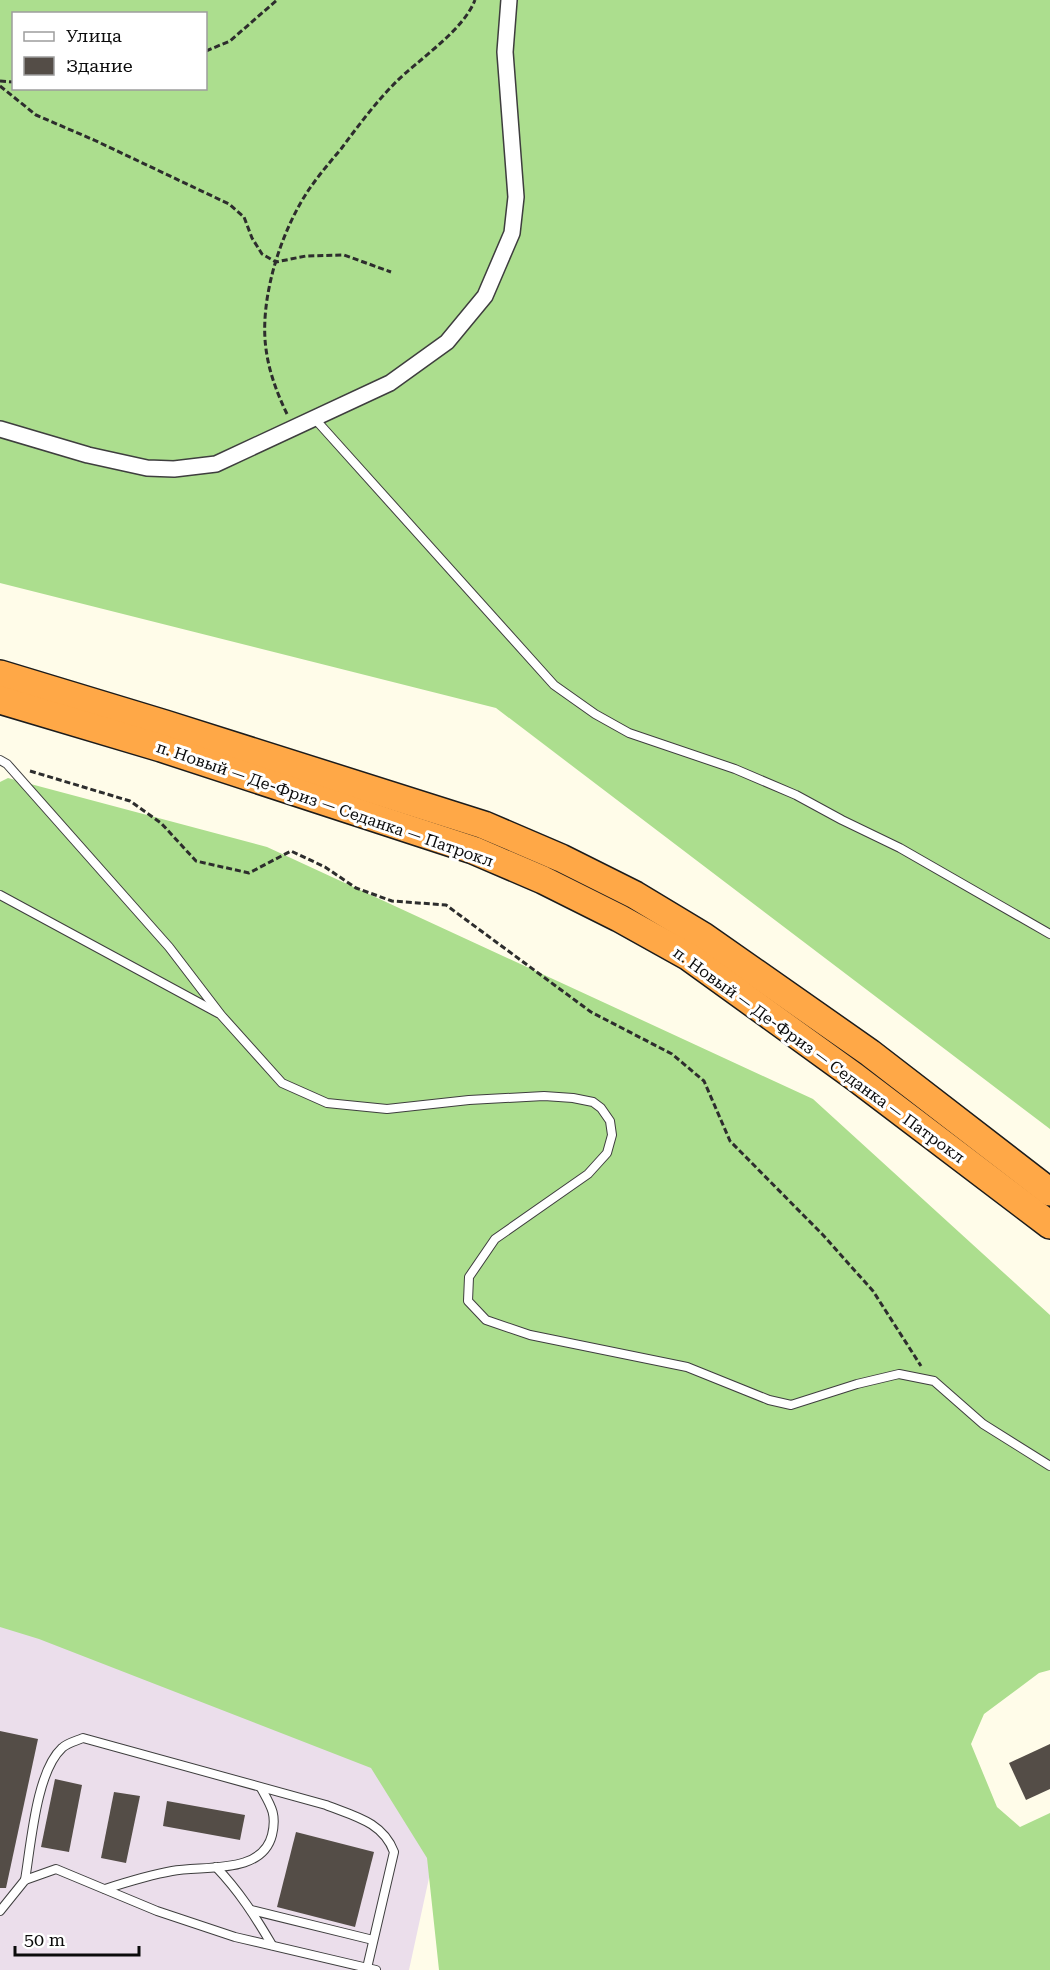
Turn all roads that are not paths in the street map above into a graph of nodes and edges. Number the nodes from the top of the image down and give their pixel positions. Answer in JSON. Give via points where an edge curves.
{"nodes":[{"id":1,"x":509,"y":0,"type":"edge"},
{"id":2,"x":315,"y":419,"type":"junction"},
{"id":3,"x":0,"y":429,"type":"edge"},
{"id":4,"x":0,"y":674,"type":"edge"},
{"id":5,"x":0,"y":700,"type":"edge"},
{"id":6,"x":3,"y":762,"type":"edge"},
{"id":7,"x":0,"y":895,"type":"edge"},
{"id":8,"x":1050,"y":934,"type":"edge"},
{"id":9,"x":222,"y":1015,"type":"junction"},
{"id":10,"x":1050,"y":1192,"type":"edge"},
{"id":11,"x":1050,"y":1225,"type":"edge"},
{"id":12,"x":1050,"y":1466,"type":"edge"},
{"id":13,"x":261,"y":1788,"type":"junction"},
{"id":14,"x":216,"y":1866,"type":"junction"},
{"id":15,"x":25,"y":1880,"type":"junction"},
{"id":16,"x":105,"y":1889,"type":"junction"},
{"id":17,"x":251,"y":1910,"type":"junction"},
{"id":18,"x":0,"y":1911,"type":"edge"},
{"id":19,"x":373,"y":1940,"type":"junction"},
{"id":20,"x":272,"y":1945,"type":"junction"},
{"id":21,"x":367,"y":1968,"type":"junction"},
{"id":22,"x":376,"y":1970,"type":"edge"}],
"edges":[{"from":1,"to":2,"type":"street","via":[[505,52],[516,197],[512,233],[485,296],[447,342],[390,383]]},
{"from":2,"to":3,"type":"street","via":[[216,464],[174,469],[147,468],[88,455]]},
{"from":2,"to":8,"type":"lane","via":[[554,685],[594,714],[629,733],[796,795],[900,848]]},
{"from":4,"to":10,"type":"highway","name":"п. Новый — Де-Фриз — Седанка — Патрокл","via":[[484,825],[561,858],[635,895],[703,936],[870,1053]]},
{"from":5,"to":11,"type":"highway","name":"п. Новый — Де-Фриз — Седанка — Патрокл","via":[[473,850],[610,913],[689,957]]},
{"from":6,"to":9,"type":"lane","via":[[169,947]]},
{"from":7,"to":9,"type":"lane"},
{"from":9,"to":12,"type":"lane","via":[[282,1083],[327,1103],[387,1109],[544,1096],[593,1102],[601,1108],[610,1121],[612,1136],[607,1153],[588,1174],[495,1239],[469,1277],[468,1301],[486,1320],[530,1335],[687,1367],[791,1405],[899,1374],[934,1381],[983,1424]]},
{"from":13,"to":14,"type":"lane","via":[[275,1822],[262,1854],[248,1862]]},
{"from":13,"to":15,"type":"lane","via":[[83,1738],[64,1746],[50,1762],[42,1784]]},
{"from":13,"to":19,"type":"lane","via":[[326,1805],[361,1819],[379,1828],[390,1840],[394,1852]]},
{"from":14,"to":16,"type":"lane","via":[[173,1871]]},
{"from":14,"to":17,"type":"lane"},
{"from":15,"to":16,"type":"lane","via":[[56,1869]]},
{"from":15,"to":18,"type":"lane"},
{"from":16,"to":20,"type":"lane","via":[[157,1911]]},
{"from":17,"to":19,"type":"lane"},
{"from":17,"to":20,"type":"lane"},
{"from":19,"to":21,"type":"lane"},
{"from":20,"to":21,"type":"lane"},
{"from":21,"to":22,"type":"lane"}]}
